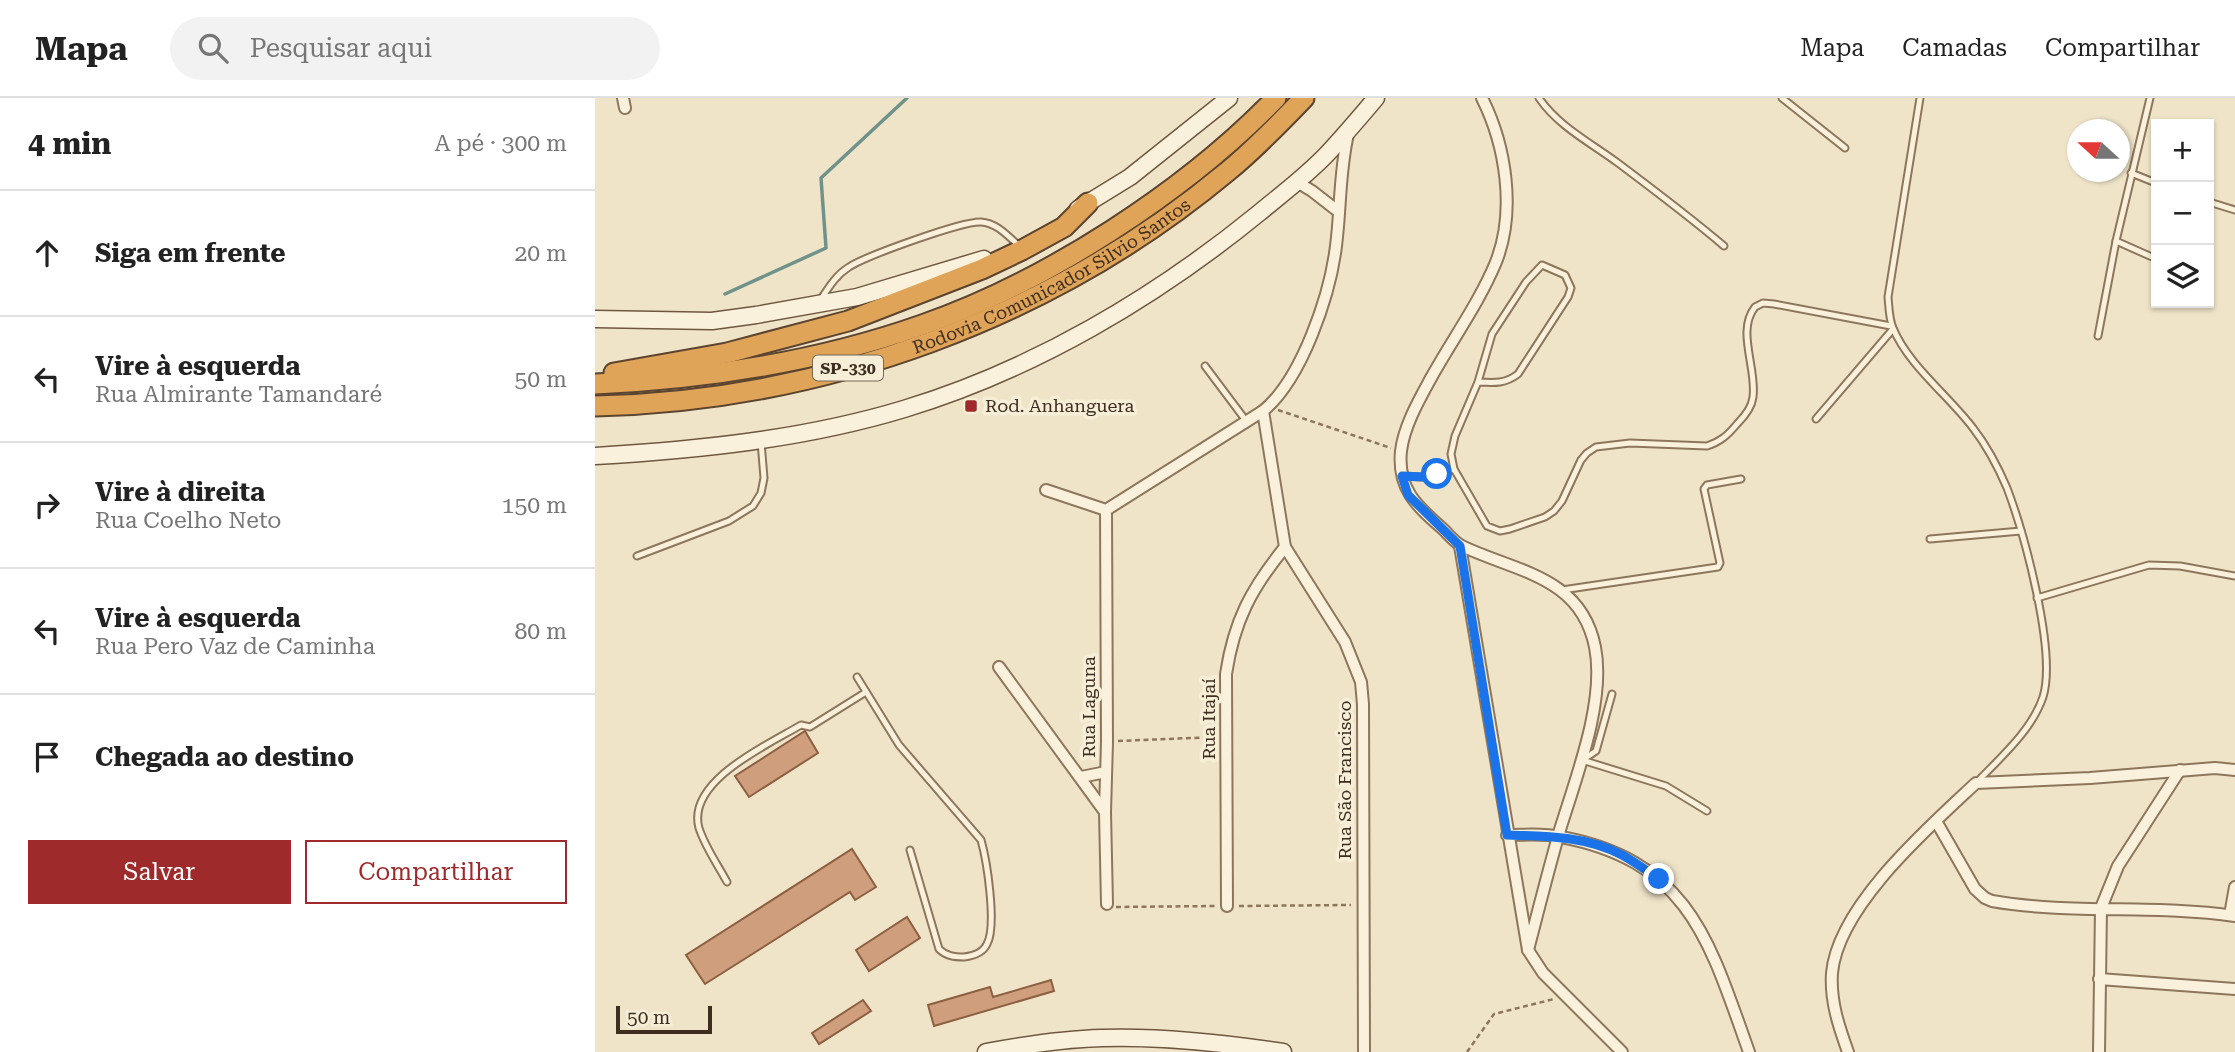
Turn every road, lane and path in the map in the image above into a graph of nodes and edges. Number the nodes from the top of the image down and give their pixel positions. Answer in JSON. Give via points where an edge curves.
{"nodes":[{"id":1,"x":1229,"y":98,"type":"edge"},
{"id":2,"x":1276,"y":98,"type":"edge"},
{"id":3,"x":1304,"y":98,"type":"edge"},
{"id":4,"x":1375,"y":98,"type":"edge"},
{"id":5,"x":1482,"y":98,"type":"edge"},
{"id":6,"x":1539,"y":98,"type":"edge"},
{"id":7,"x":1782,"y":98,"type":"edge"},
{"id":8,"x":1920,"y":98,"type":"edge"},
{"id":9,"x":2150,"y":98,"type":"edge"},
{"id":10,"x":1349,"y":130,"type":"junction"},
{"id":11,"x":1845,"y":148,"type":"dead end"},
{"id":12,"x":2131,"y":173,"type":"junction"},
{"id":13,"x":1297,"y":182,"type":"junction"},
{"id":14,"x":2154,"y":182,"type":"edge"},
{"id":15,"x":1088,"y":203,"type":"junction"},
{"id":16,"x":2214,"y":203,"type":"edge"},
{"id":17,"x":2235,"y":210,"type":"edge"},
{"id":18,"x":1339,"y":212,"type":"junction"},
{"id":19,"x":2116,"y":241,"type":"junction"},
{"id":20,"x":1017,"y":244,"type":"junction"},
{"id":21,"x":1724,"y":246,"type":"dead end"},
{"id":22,"x":2151,"y":257,"type":"edge"},
{"id":23,"x":817,"y":305,"type":"junction"},
{"id":24,"x":595,"y":319,"type":"edge"},
{"id":25,"x":1892,"y":327,"type":"junction"},
{"id":26,"x":2098,"y":337,"type":"dead end"},
{"id":27,"x":1205,"y":366,"type":"dead end"},
{"id":28,"x":595,"y":379,"type":"edge"},
{"id":29,"x":1478,"y":382,"type":"junction"},
{"id":30,"x":595,"y":384,"type":"edge"},
{"id":31,"x":595,"y":406,"type":"edge"},
{"id":32,"x":1266,"y":409,"type":"junction"},
{"id":33,"x":1817,"y":419,"type":"dead end"},
{"id":34,"x":1247,"y":422,"type":"junction"},
{"id":35,"x":761,"y":439,"type":"junction"},
{"id":36,"x":1401,"y":452,"type":"junction"},
{"id":37,"x":595,"y":456,"type":"edge"},
{"id":38,"x":1454,"y":468,"type":"junction"},
{"id":39,"x":1402,"y":476,"type":"junction"},
{"id":40,"x":1741,"y":479,"type":"dead end"},
{"id":41,"x":1046,"y":490,"type":"dead end"},
{"id":42,"x":1106,"y":510,"type":"junction"},
{"id":43,"x":2021,"y":531,"type":"junction"},
{"id":44,"x":1930,"y":539,"type":"dead end"},
{"id":45,"x":1460,"y":546,"type":"junction"},
{"id":46,"x":1285,"y":547,"type":"junction"},
{"id":47,"x":638,"y":556,"type":"dead end"},
{"id":48,"x":2235,"y":576,"type":"edge"},
{"id":49,"x":1562,"y":590,"type":"junction"},
{"id":50,"x":2037,"y":598,"type":"junction"},
{"id":51,"x":999,"y":667,"type":"dead end"},
{"id":52,"x":857,"y":677,"type":"dead end"},
{"id":53,"x":866,"y":692,"type":"junction"},
{"id":54,"x":1612,"y":694,"type":"dead end"},
{"id":55,"x":1225,"y":736,"type":"junction"},
{"id":56,"x":1107,"y":741,"type":"junction"},
{"id":57,"x":1581,"y":760,"type":"junction"},
{"id":58,"x":2181,"y":770,"type":"junction"},
{"id":59,"x":2235,"y":770,"type":"edge"},
{"id":60,"x":1106,"y":772,"type":"junction"},
{"id":61,"x":1081,"y":777,"type":"junction"},
{"id":62,"x":1976,"y":783,"type":"junction"},
{"id":63,"x":1707,"y":811,"type":"dead end"},
{"id":64,"x":1105,"y":812,"type":"junction"},
{"id":65,"x":1936,"y":821,"type":"junction"},
{"id":66,"x":1507,"y":835,"type":"junction"},
{"id":67,"x":1558,"y":836,"type":"junction"},
{"id":68,"x":910,"y":850,"type":"dead end"},
{"id":69,"x":727,"y":882,"type":"dead end"},
{"id":70,"x":2235,"y":887,"type":"edge"},
{"id":71,"x":1107,"y":904,"type":"dead end"},
{"id":72,"x":1227,"y":906,"type":"dead end"},
{"id":73,"x":2101,"y":908,"type":"junction"},
{"id":74,"x":2232,"y":916,"type":"edge"},
{"id":75,"x":1528,"y":950,"type":"junction"},
{"id":76,"x":2099,"y":979,"type":"junction"},
{"id":77,"x":2235,"y":989,"type":"edge"},
{"id":78,"x":1567,"y":996,"type":"junction"},
{"id":79,"x":1196,"y":1047,"type":"edge"},
{"id":80,"x":994,"y":1051,"type":"edge"},
{"id":81,"x":1282,"y":1052,"type":"edge"},
{"id":82,"x":1364,"y":1052,"type":"edge"},
{"id":83,"x":1467,"y":1052,"type":"edge"},
{"id":84,"x":1622,"y":1052,"type":"edge"},
{"id":85,"x":1749,"y":1052,"type":"edge"},
{"id":86,"x":1848,"y":1052,"type":"edge"},
{"id":87,"x":2099,"y":1052,"type":"edge"}],
"edges":[{"from":1,"to":15,"type":"main road","via":[[1130,177]]},
{"from":2,"to":30,"type":"highway","name":"Rodovia Comunicador Silvio Santos","number":"SP-330","via":[[1234,138],[1151,203],[1072,255],[923,325],[774,364],[674,380]]},
{"from":3,"to":31,"type":"highway","name":"Rodovia Comunicador Silvio Santos","number":"SP-330","via":[[1228,171],[1170,215],[1085,270],[992,318],[859,366],[796,382],[716,397]]},
{"from":4,"to":10,"type":"main road"},
{"from":5,"to":36,"type":"street","via":[[1499,139],[1504,169],[1503,235],[1485,286],[1425,389]]},
{"from":6,"to":21,"type":"lane","via":[[1574,132]]},
{"from":7,"to":11,"type":"lane"},
{"from":8,"to":25,"type":"lane","via":[[1888,297]]},
{"from":9,"to":12,"type":"lane"},
{"from":10,"to":13,"type":"main road"},
{"from":10,"to":18,"type":"street","via":[[1340,171]]},
{"from":12,"to":14,"type":"lane"},
{"from":12,"to":19,"type":"lane"},
{"from":13,"to":18,"type":"street"},
{"from":13,"to":35,"type":"main road","via":[[1157,289],[1021,363],[904,409]]},
{"from":15,"to":20,"type":"main road"},
{"from":15,"to":28,"type":"highway","via":[[1064,227],[1022,250],[848,321],[772,343]]},
{"from":16,"to":17,"type":"lane"},
{"from":18,"to":32,"type":"street","via":[[1336,247],[1316,324],[1304,354]]},
{"from":19,"to":22,"type":"lane"},
{"from":19,"to":26,"type":"lane"},
{"from":20,"to":23,"type":"main road","via":[[977,262]]},
{"from":20,"to":23,"type":"lane","via":[[992,224],[970,223],[849,267]]},
{"from":23,"to":24,"type":"main road","via":[[712,321]]},
{"from":25,"to":33,"type":"lane"},
{"from":25,"to":38,"type":"lane","via":[[1774,304],[1755,307],[1748,321],[1753,397],[1728,435],[1707,446],[1630,443],[1596,447],[1581,460],[1554,511],[1510,530],[1487,526]]},
{"from":25,"to":43,"type":"lane","via":[[1993,458]]},
{"from":27,"to":34,"type":"lane"},
{"from":29,"to":29,"type":"lane","via":[[1502,383],[1518,374],[1568,297],[1571,288],[1565,275],[1542,265],[1536,269],[1492,334]]},
{"from":29,"to":38,"type":"lane","via":[[1455,436]]},
{"from":32,"to":34,"type":"street"},
{"from":32,"to":36,"type":"path"},
{"from":32,"to":46,"type":"street","name":"Rua São Francisco"},
{"from":34,"to":42,"type":"street"},
{"from":35,"to":37,"type":"main road"},
{"from":35,"to":47,"type":"lane","via":[[764,478],[753,506],[729,521]]},
{"from":36,"to":39,"type":"street"},
{"from":38,"to":39,"type":"lane","via":[[1423,477]]},
{"from":39,"to":45,"type":"street","via":[[1408,495]]},
{"from":40,"to":49,"type":"lane","via":[[1705,489],[1718,567]]},
{"from":41,"to":42,"type":"street"},
{"from":42,"to":56,"type":"street","name":"Rua Laguna"},
{"from":43,"to":44,"type":"lane"},
{"from":43,"to":50,"type":"lane"},
{"from":45,"to":49,"type":"street"},
{"from":45,"to":66,"type":"street"},
{"from":46,"to":55,"type":"street","name":"Rua Itajaí","via":[[1236,625],[1226,674]]},
{"from":46,"to":82,"type":"street","name":"Rua São Francisco","via":[[1345,642],[1361,681]]},
{"from":48,"to":50,"type":"lane","via":[[2149,565]]},
{"from":49,"to":57,"type":"street","via":[[1585,618],[1595,648],[1597,682]]},
{"from":50,"to":62,"type":"lane","via":[[2045,652],[2043,696],[2008,750]]},
{"from":51,"to":61,"type":"street"},
{"from":52,"to":53,"type":"lane"},
{"from":53,"to":68,"type":"lane","via":[[899,745],[981,840],[991,920],[989,941],[978,954],[952,957],[939,949]]},
{"from":53,"to":69,"type":"lane","via":[[810,727],[801,725],[762,748],[722,773],[711,786],[698,813],[699,826]]},
{"from":54,"to":57,"type":"lane","via":[[1596,751]]},
{"from":55,"to":56,"type":"path"},
{"from":55,"to":72,"type":"street","name":"Rua Itajaí"},
{"from":56,"to":60,"type":"street","name":"Rua Laguna"},
{"from":57,"to":63,"type":"lane","via":[[1666,786]]},
{"from":57,"to":67,"type":"street"},
{"from":58,"to":59,"type":"street"},
{"from":58,"to":62,"type":"street"},
{"from":58,"to":73,"type":"street","via":[[2118,866]]},
{"from":60,"to":61,"type":"street"},
{"from":60,"to":64,"type":"street","name":"Rua Laguna"},
{"from":61,"to":64,"type":"street"},
{"from":62,"to":65,"type":"street"},
{"from":64,"to":71,"type":"street","name":"Rua Laguna"},
{"from":65,"to":73,"type":"street","via":[[1975,889],[1985,898]]},
{"from":65,"to":86,"type":"street","via":[[1875,887],[1838,947],[1833,999]]},
{"from":66,"to":67,"type":"street"},
{"from":66,"to":75,"type":"street"},
{"from":67,"to":75,"type":"street"},
{"from":67,"to":85,"type":"street","via":[[1620,853],[1677,896],[1716,958]]},
{"from":70,"to":74,"type":"street"},
{"from":73,"to":74,"type":"street"},
{"from":73,"to":76,"type":"street"},
{"from":75,"to":78,"type":"street","via":[[1542,973]]},
{"from":76,"to":77,"type":"street"},
{"from":76,"to":87,"type":"street"},
{"from":78,"to":83,"type":"path","via":[[1494,1014]]},
{"from":78,"to":84,"type":"street"},
{"from":79,"to":80,"type":"main road","via":[[1099,1038]]},
{"from":79,"to":81,"type":"main road"}]}
